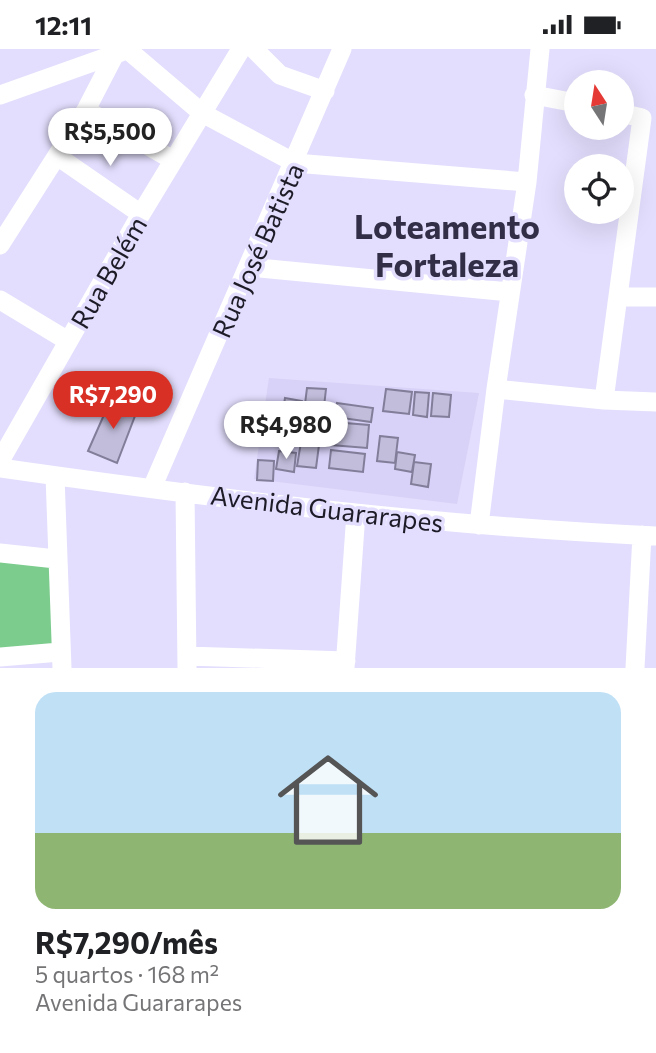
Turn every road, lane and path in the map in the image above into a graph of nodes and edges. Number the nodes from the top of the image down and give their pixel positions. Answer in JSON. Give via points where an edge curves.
{"nodes":[{"id":1,"x":241,"y":49,"type":"edge"},
{"id":2,"x":254,"y":49,"type":"edge"},
{"id":3,"x":342,"y":49,"type":"edge"},
{"id":4,"x":540,"y":49,"type":"edge"},
{"id":5,"x":124,"y":51,"type":"edge"},
{"id":6,"x":325,"y":90,"type":"junction"},
{"id":7,"x":0,"y":95,"type":"edge"},
{"id":8,"x":534,"y":95,"type":"junction"},
{"id":9,"x":564,"y":101,"type":"edge"},
{"id":10,"x":86,"y":110,"type":"junction"},
{"id":11,"x":202,"y":113,"type":"junction"},
{"id":12,"x":634,"y":116,"type":"edge"},
{"id":13,"x":57,"y":156,"type":"junction"},
{"id":14,"x":173,"y":160,"type":"junction"},
{"id":15,"x":295,"y":163,"type":"junction"},
{"id":16,"x":527,"y":182,"type":"junction"},
{"id":17,"x":141,"y":213,"type":"junction"},
{"id":18,"x":0,"y":245,"type":"edge"},
{"id":19,"x":249,"y":267,"type":"junction"},
{"id":20,"x":510,"y":292,"type":"junction"},
{"id":21,"x":618,"y":297,"type":"junction"},
{"id":22,"x":656,"y":297,"type":"edge"},
{"id":23,"x":0,"y":300,"type":"edge"},
{"id":24,"x":68,"y":341,"type":"junction"},
{"id":25,"x":496,"y":389,"type":"junction"},
{"id":26,"x":604,"y":400,"type":"junction"},
{"id":27,"x":656,"y":402,"type":"edge"},
{"id":28,"x":0,"y":461,"type":"edge"},
{"id":29,"x":0,"y":468,"type":"edge"},
{"id":30,"x":55,"y":476,"type":"junction"},
{"id":31,"x":152,"y":488,"type":"junction"},
{"id":32,"x":185,"y":492,"type":"junction"},
{"id":33,"x":356,"y":513,"type":"junction"},
{"id":34,"x":479,"y":525,"type":"junction"},
{"id":35,"x":649,"y":535,"type":"edge"},
{"id":36,"x":0,"y":553,"type":"edge"},
{"id":37,"x":56,"y":559,"type":"junction"},
{"id":38,"x":0,"y":657,"type":"edge"},
{"id":39,"x":61,"y":660,"type":"edge"},
{"id":40,"x":187,"y":662,"type":"edge"},
{"id":41,"x":346,"y":664,"type":"edge"},
{"id":42,"x":635,"y":668,"type":"edge"}],
"edges":[{"from":1,"to":11,"type":"street","name":"Rua Belém"},
{"from":2,"to":6,"type":"street","via":[[280,75]]},
{"from":3,"to":6,"type":"street","name":"Rua José Batista"},
{"from":4,"to":8,"type":"street"},
{"from":5,"to":7,"type":"street"},
{"from":5,"to":10,"type":"street"},
{"from":5,"to":11,"type":"street"},
{"from":6,"to":15,"type":"street","name":"Rua José Batista"},
{"from":8,"to":9,"type":"street"},
{"from":8,"to":16,"type":"street"},
{"from":10,"to":13,"type":"street"},
{"from":10,"to":14,"type":"street"},
{"from":11,"to":14,"type":"street","name":"Rua Belém"},
{"from":11,"to":15,"type":"street"},
{"from":12,"to":21,"type":"street","via":[[642,118]]},
{"from":13,"to":17,"type":"street"},
{"from":13,"to":18,"type":"street"},
{"from":14,"to":17,"type":"street","name":"Rua Belém"},
{"from":15,"to":16,"type":"street"},
{"from":15,"to":19,"type":"street","name":"Rua José Batista"},
{"from":16,"to":20,"type":"street"},
{"from":17,"to":24,"type":"street","name":"Rua Belém"},
{"from":19,"to":20,"type":"street"},
{"from":19,"to":31,"type":"street","name":"Rua José Batista"},
{"from":20,"to":25,"type":"street"},
{"from":21,"to":22,"type":"street"},
{"from":21,"to":26,"type":"street"},
{"from":23,"to":24,"type":"street"},
{"from":24,"to":28,"type":"street","name":"Rua Belém"},
{"from":25,"to":26,"type":"street"},
{"from":25,"to":34,"type":"street"},
{"from":26,"to":27,"type":"street"},
{"from":29,"to":30,"type":"street","name":"Avenida Guararapes"},
{"from":30,"to":31,"type":"street","name":"Avenida Guararapes"},
{"from":30,"to":37,"type":"street"},
{"from":31,"to":32,"type":"street","name":"Avenida Guararapes"},
{"from":32,"to":33,"type":"street","name":"Avenida Guararapes"},
{"from":32,"to":40,"type":"street"},
{"from":33,"to":34,"type":"street","name":"Avenida Guararapes"},
{"from":33,"to":41,"type":"street"},
{"from":34,"to":35,"type":"street","name":"Avenida Guararapes"},
{"from":35,"to":42,"type":"street"},
{"from":36,"to":37,"type":"street"},
{"from":37,"to":39,"type":"street"},
{"from":38,"to":39,"type":"street"},
{"from":40,"to":41,"type":"street"}]}
